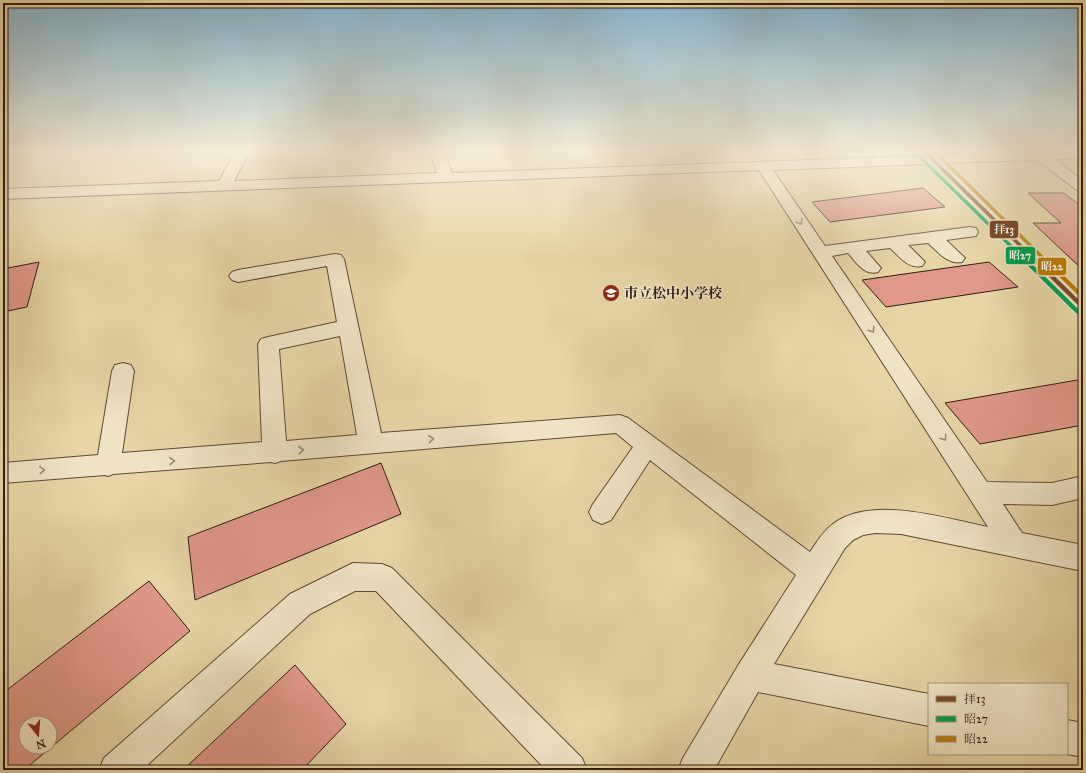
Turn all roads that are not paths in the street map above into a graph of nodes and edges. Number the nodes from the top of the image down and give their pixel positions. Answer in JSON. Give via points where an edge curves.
{"nodes":[{"id":1,"x":167,"y":188,"type":"edge"},
{"id":2,"x":787,"y":188,"type":"edge"},
{"id":3,"x":964,"y":188,"type":"edge"},
{"id":4,"x":3,"y":194,"type":"edge"},
{"id":5,"x":970,"y":232,"type":"dead end"},
{"id":6,"x":932,"y":237,"type":"junction"},
{"id":7,"x":894,"y":242,"type":"junction"},
{"id":8,"x":853,"y":248,"type":"junction"},
{"id":9,"x":820,"y":252,"type":"junction"},
{"id":10,"x":956,"y":258,"type":"dead end"},
{"id":11,"x":916,"y":262,"type":"dead end"},
{"id":12,"x":872,"y":268,"type":"dead end"},
{"id":13,"x":238,"y":276,"type":"dead end"},
{"id":14,"x":1075,"y":291,"type":"edge"},
{"id":15,"x":1083,"y":308,"type":"edge"},
{"id":16,"x":348,"y":327,"type":"junction"},
{"id":17,"x":124,"y":371,"type":"dead end"},
{"id":18,"x":371,"y":444,"type":"junction"},
{"id":19,"x":648,"y":445,"type":"junction"},
{"id":20,"x":275,"y":452,"type":"junction"},
{"id":21,"x":108,"y":466,"type":"junction"},
{"id":22,"x":3,"y":473,"type":"edge"},
{"id":23,"x":1083,"y":487,"type":"edge"},
{"id":24,"x":981,"y":493,"type":"junction"},
{"id":25,"x":602,"y":512,"type":"dead end"},
{"id":26,"x":1014,"y":544,"type":"junction"},
{"id":27,"x":1083,"y":558,"type":"edge"},
{"id":28,"x":814,"y":572,"type":"junction"},
{"id":29,"x":750,"y":675,"type":"junction"},
{"id":30,"x":928,"y":710,"type":"edge"},
{"id":31,"x":1068,"y":737,"type":"edge"},
{"id":32,"x":1083,"y":740,"type":"edge"},
{"id":33,"x":116,"y":770,"type":"edge"},
{"id":34,"x":570,"y":770,"type":"edge"},
{"id":35,"x":695,"y":770,"type":"edge"}],
"edges":[{"from":1,"to":4,"type":"street"},
{"from":2,"to":9,"type":"street","one_way":true},
{"from":3,"to":14,"type":"street"},
{"from":5,"to":6,"type":"street"},
{"from":6,"to":7,"type":"street"},
{"from":6,"to":10,"type":"street"},
{"from":7,"to":8,"type":"street"},
{"from":7,"to":11,"type":"street"},
{"from":8,"to":9,"type":"street"},
{"from":8,"to":12,"type":"street"},
{"from":9,"to":24,"type":"street","one_way":true},
{"from":13,"to":16,"type":"street","via":[[335,259]]},
{"from":14,"to":15,"type":"street"},
{"from":16,"to":18,"type":"street"},
{"from":16,"to":20,"type":"street","via":[[268,344]]},
{"from":17,"to":21,"type":"street"},
{"from":18,"to":19,"type":"street","one_way":true,"via":[[620,424]]},
{"from":20,"to":18,"type":"street","one_way":true},
{"from":19,"to":25,"type":"street"},
{"from":19,"to":28,"type":"street"},
{"from":21,"to":20,"type":"street","one_way":true},
{"from":22,"to":21,"type":"street","one_way":true},
{"from":23,"to":24,"type":"street","via":[[1052,494]]},
{"from":24,"to":26,"type":"street"},
{"from":26,"to":27,"type":"street"},
{"from":26,"to":28,"type":"street","via":[[901,522],[865,522],[850,527],[832,541]]},
{"from":28,"to":29,"type":"street"},
{"from":29,"to":30,"type":"street"},
{"from":29,"to":35,"type":"street"},
{"from":31,"to":32,"type":"street"},
{"from":33,"to":34,"type":"street","via":[[300,604],[353,577],[382,578]]}]}
